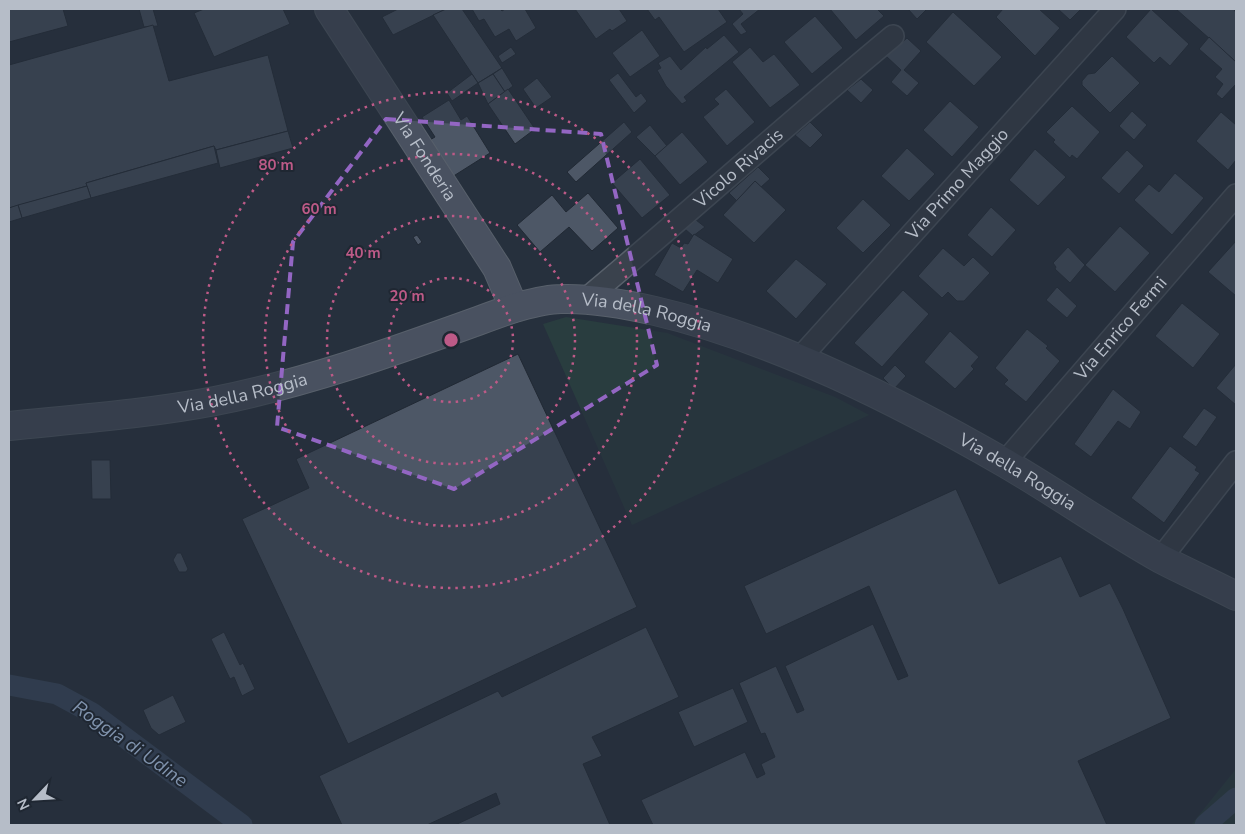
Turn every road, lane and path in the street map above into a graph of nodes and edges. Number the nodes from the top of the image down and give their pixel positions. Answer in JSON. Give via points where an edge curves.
{"nodes":[{"id":1,"x":329,"y":9,"type":"edge"},
{"id":2,"x":1115,"y":9,"type":"edge"},
{"id":3,"x":893,"y":36,"type":"dead end"},
{"id":4,"x":1236,"y":195,"type":"edge"},
{"id":5,"x":586,"y":300,"type":"junction"},
{"id":6,"x":514,"y":308,"type":"junction"},
{"id":7,"x":799,"y":359,"type":"junction"},
{"id":8,"x":9,"y":426,"type":"edge"},
{"id":9,"x":1236,"y":462,"type":"edge"},
{"id":10,"x":1004,"y":463,"type":"junction"},
{"id":11,"x":1161,"y":558,"type":"junction"},
{"id":12,"x":1233,"y":589,"type":"edge"}],
"edges":[{"from":1,"to":6,"type":"street","name":"Via Fonderia","via":[[497,268]]},
{"from":2,"to":7,"type":"street","name":"Via Primo Maggio"},
{"from":3,"to":5,"type":"street","name":"Vicolo Rivacis"},
{"from":4,"to":10,"type":"street","name":"Via Enrico Fermi"},
{"from":5,"to":6,"type":"street","name":"Via della Roggia","via":[[559,299]]},
{"from":5,"to":7,"type":"street","name":"Via della Roggia","via":[[672,315],[726,331]]},
{"from":6,"to":8,"type":"street","name":"Via della Roggia","via":[[304,379],[215,401],[116,416]]},
{"from":7,"to":10,"type":"street","name":"Via della Roggia","via":[[887,400]]},
{"from":9,"to":11,"type":"street"},
{"from":10,"to":11,"type":"street","name":"Via della Roggia"},
{"from":11,"to":12,"type":"street","name":"Via della Roggia"}]}
